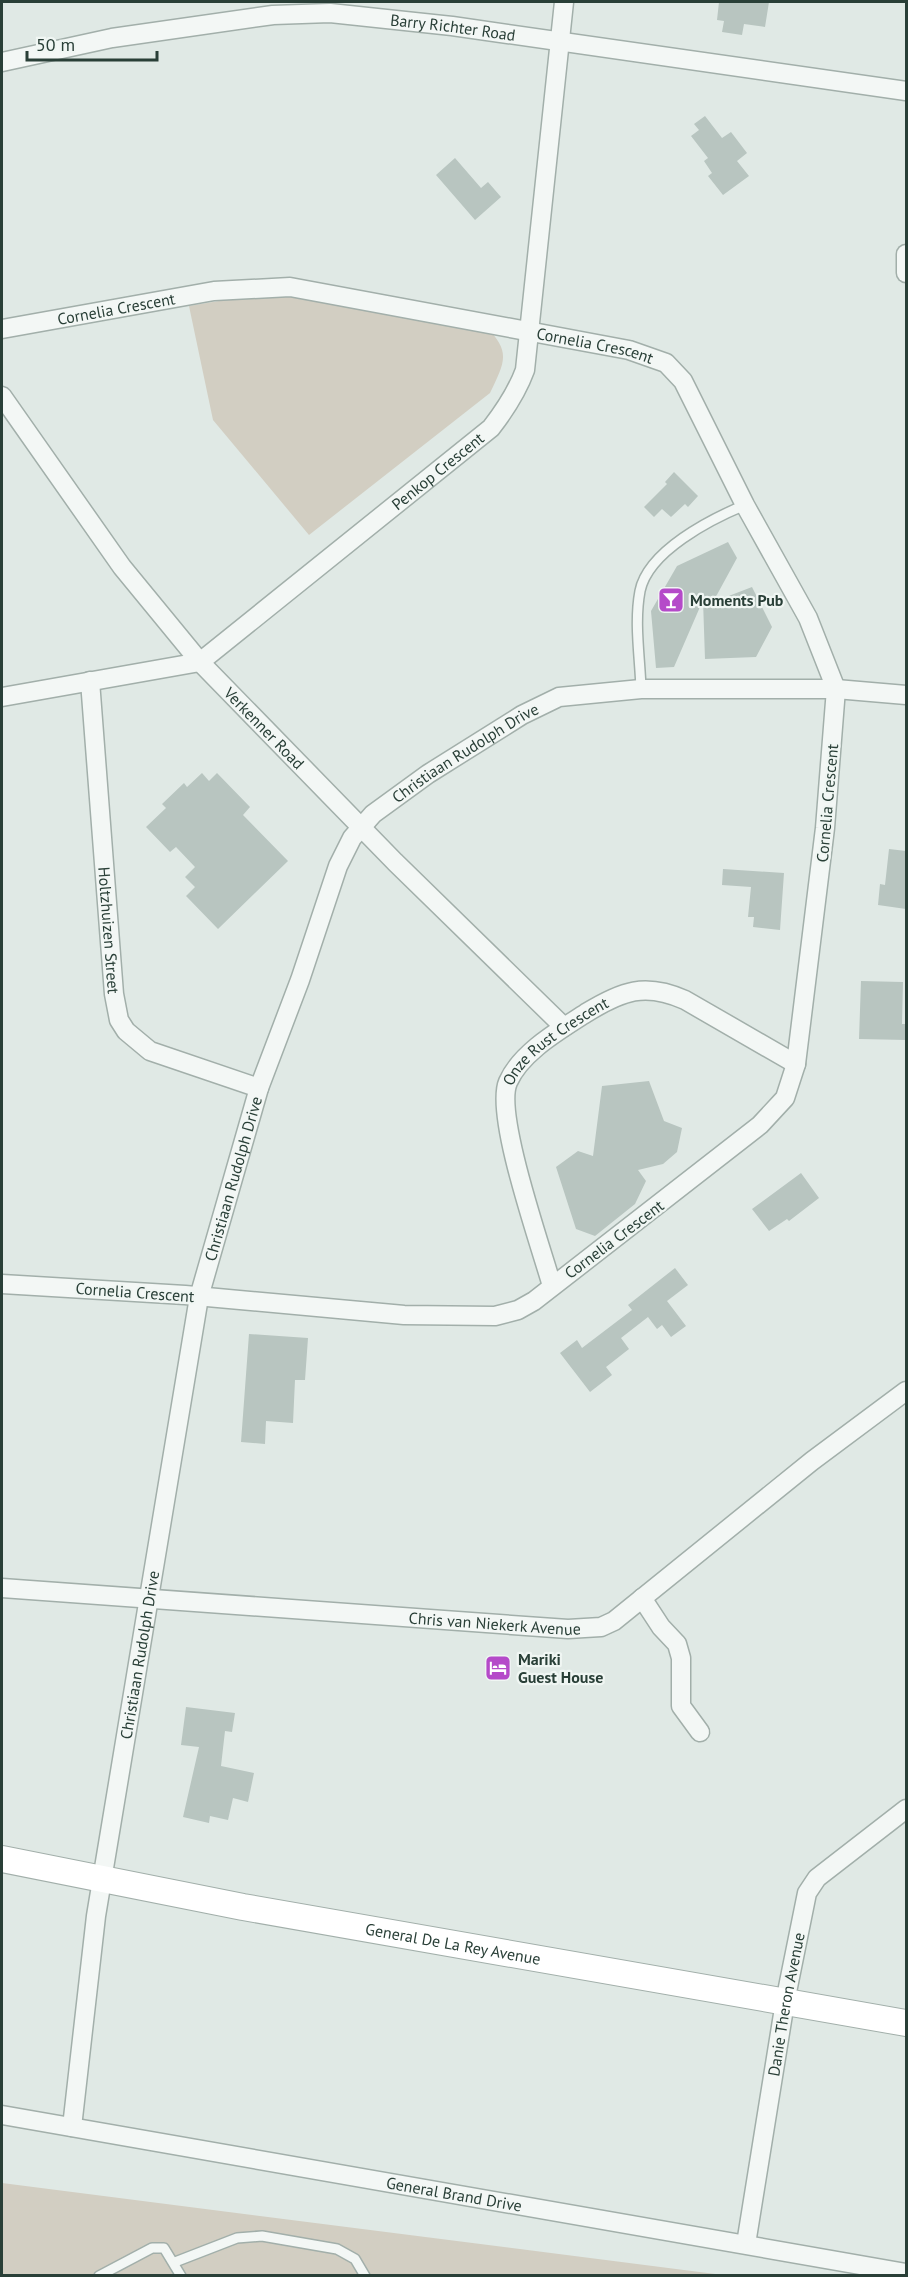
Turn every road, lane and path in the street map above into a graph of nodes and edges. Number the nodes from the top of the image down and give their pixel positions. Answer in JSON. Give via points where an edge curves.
{"nodes":[{"id":1,"x":564,"y":2,"type":"edge"},
{"id":2,"x":559,"y":43,"type":"junction"},
{"id":3,"x":2,"y":62,"type":"edge"},
{"id":4,"x":906,"y":91,"type":"edge"},
{"id":5,"x":906,"y":254,"type":"edge"},
{"id":6,"x":906,"y":273,"type":"edge"},
{"id":7,"x":2,"y":329,"type":"edge"},
{"id":8,"x":528,"y":331,"type":"junction"},
{"id":9,"x":2,"y":396,"type":"edge"},
{"id":10,"x":745,"y":505,"type":"junction"},
{"id":11,"x":200,"y":662,"type":"junction"},
{"id":12,"x":90,"y":681,"type":"junction"},
{"id":13,"x":641,"y":689,"type":"junction"},
{"id":14,"x":836,"y":689,"type":"junction"},
{"id":15,"x":906,"y":695,"type":"edge"},
{"id":16,"x":2,"y":697,"type":"edge"},
{"id":17,"x":360,"y":826,"type":"junction"},
{"id":18,"x":564,"y":1027,"type":"junction"},
{"id":19,"x":796,"y":1064,"type":"junction"},
{"id":20,"x":259,"y":1088,"type":"junction"},
{"id":21,"x":2,"y":1284,"type":"edge"},
{"id":22,"x":552,"y":1286,"type":"junction"},
{"id":23,"x":199,"y":1297,"type":"junction"},
{"id":24,"x":906,"y":1391,"type":"edge"},
{"id":25,"x":2,"y":1588,"type":"edge"},
{"id":26,"x":150,"y":1597,"type":"junction"},
{"id":27,"x":642,"y":1598,"type":"junction"},
{"id":28,"x":700,"y":1732,"type":"dead end"},
{"id":29,"x":906,"y":1809,"type":"edge"},
{"id":30,"x":2,"y":1859,"type":"edge"},
{"id":31,"x":102,"y":1879,"type":"junction"},
{"id":32,"x":785,"y":2002,"type":"junction"},
{"id":33,"x":906,"y":2023,"type":"edge"},
{"id":34,"x":2,"y":2115,"type":"edge"},
{"id":35,"x":72,"y":2127,"type":"junction"},
{"id":36,"x":746,"y":2244,"type":"junction"},
{"id":37,"x":175,"y":2262,"type":"junction"},
{"id":38,"x":906,"y":2273,"type":"edge"},
{"id":39,"x":99,"y":2276,"type":"edge"},
{"id":40,"x":182,"y":2276,"type":"edge"},
{"id":41,"x":365,"y":2276,"type":"edge"}],
"edges":[{"from":1,"to":2,"type":"street","name":"Penkop Crescent"},
{"from":2,"to":3,"type":"street","name":"Barry Richter Road","via":[[364,15],[273,15],[112,38]]},
{"from":2,"to":4,"type":"street","name":"Barry Richter Road"},
{"from":2,"to":8,"type":"street","name":"Penkop Crescent"},
{"from":5,"to":6,"type":"street"},
{"from":7,"to":8,"type":"street","name":"Cornelia Crescent","via":[[214,291],[265,286],[311,290]]},
{"from":8,"to":10,"type":"street","name":"Cornelia Crescent","via":[[628,350],[666,363],[691,393]]},
{"from":8,"to":11,"type":"street","name":"Penkop Crescent","via":[[525,370],[519,386],[490,428]]},
{"from":9,"to":11,"type":"street","name":"Verkenner Road","via":[[122,567]]},
{"from":10,"to":13,"type":"lane","via":[[683,538],[668,550],[640,589]]},
{"from":10,"to":14,"type":"street","name":"Cornelia Crescent","via":[[808,618]]},
{"from":11,"to":12,"type":"street","name":"Penkop Crescent"},
{"from":11,"to":17,"type":"street","name":"Verkenner Road"},
{"from":12,"to":16,"type":"street","name":"Penkop Crescent"},
{"from":12,"to":20,"type":"street","name":"Holtzhuizen Street","via":[[119,1020],[135,1042],[150,1051]]},
{"from":13,"to":14,"type":"street","name":"Christiaan Rudolph Drive"},
{"from":13,"to":17,"type":"street","name":"Christiaan Rudolph Drive","via":[[572,694],[547,701],[428,774]]},
{"from":14,"to":15,"type":"street","name":"Christiaan Rudolph Drive"},
{"from":14,"to":19,"type":"street","name":"Cornelia Crescent","via":[[825,828]]},
{"from":17,"to":18,"type":"street","name":"Verkenner Road"},
{"from":17,"to":20,"type":"street","name":"Christiaan Rudolph Drive","via":[[338,866]]},
{"from":18,"to":19,"type":"street","name":"Onze Rust Crescent","via":[[628,991],[655,990],[685,1000]]},
{"from":18,"to":22,"type":"street","name":"Onze Rust Crescent","via":[[515,1070],[504,1098],[513,1146]]},
{"from":19,"to":22,"type":"street","name":"Cornelia Crescent","via":[[785,1098],[771,1116]]},
{"from":20,"to":23,"type":"street","name":"Christiaan Rudolph Drive"},
{"from":21,"to":23,"type":"street","name":"Cornelia Crescent"},
{"from":22,"to":23,"type":"street","name":"Cornelia Crescent","via":[[518,1310],[495,1317],[404,1315]]},
{"from":23,"to":26,"type":"street","name":"Christiaan Rudolph Drive"},
{"from":24,"to":27,"type":"street","name":"Chris van Niekerk Avenue"},
{"from":25,"to":26,"type":"street","name":"Chris van Niekerk Avenue"},
{"from":26,"to":27,"type":"street","name":"Chris van Niekerk Avenue","via":[[578,1629],[607,1625]]},
{"from":26,"to":31,"type":"street","name":"Christiaan Rudolph Drive"},
{"from":27,"to":28,"type":"street","via":[[677,1644],[681,1658],[681,1706]]},
{"from":29,"to":32,"type":"street","name":"Danie Theron Avenue","via":[[817,1878],[807,1893]]},
{"from":30,"to":31,"type":"street","name":"General De La Rey Avenue"},
{"from":31,"to":32,"type":"street","name":"General De La Rey Avenue"},
{"from":31,"to":35,"type":"street","name":"Christiaan Rudolph Drive"},
{"from":32,"to":33,"type":"street","name":"General De La Rey Avenue"},
{"from":32,"to":36,"type":"street","name":"Danie Theron Avenue"},
{"from":34,"to":35,"type":"street","name":"General Brand Drive"},
{"from":35,"to":36,"type":"street","name":"General Brand Drive"},
{"from":36,"to":38,"type":"street","name":"General Brand Drive"},
{"from":37,"to":39,"type":"lane","via":[[164,2248],[152,2248]]},
{"from":37,"to":40,"type":"lane"},
{"from":37,"to":41,"type":"lane","via":[[237,2238],[262,2236],[337,2249],[355,2259]]}]}
